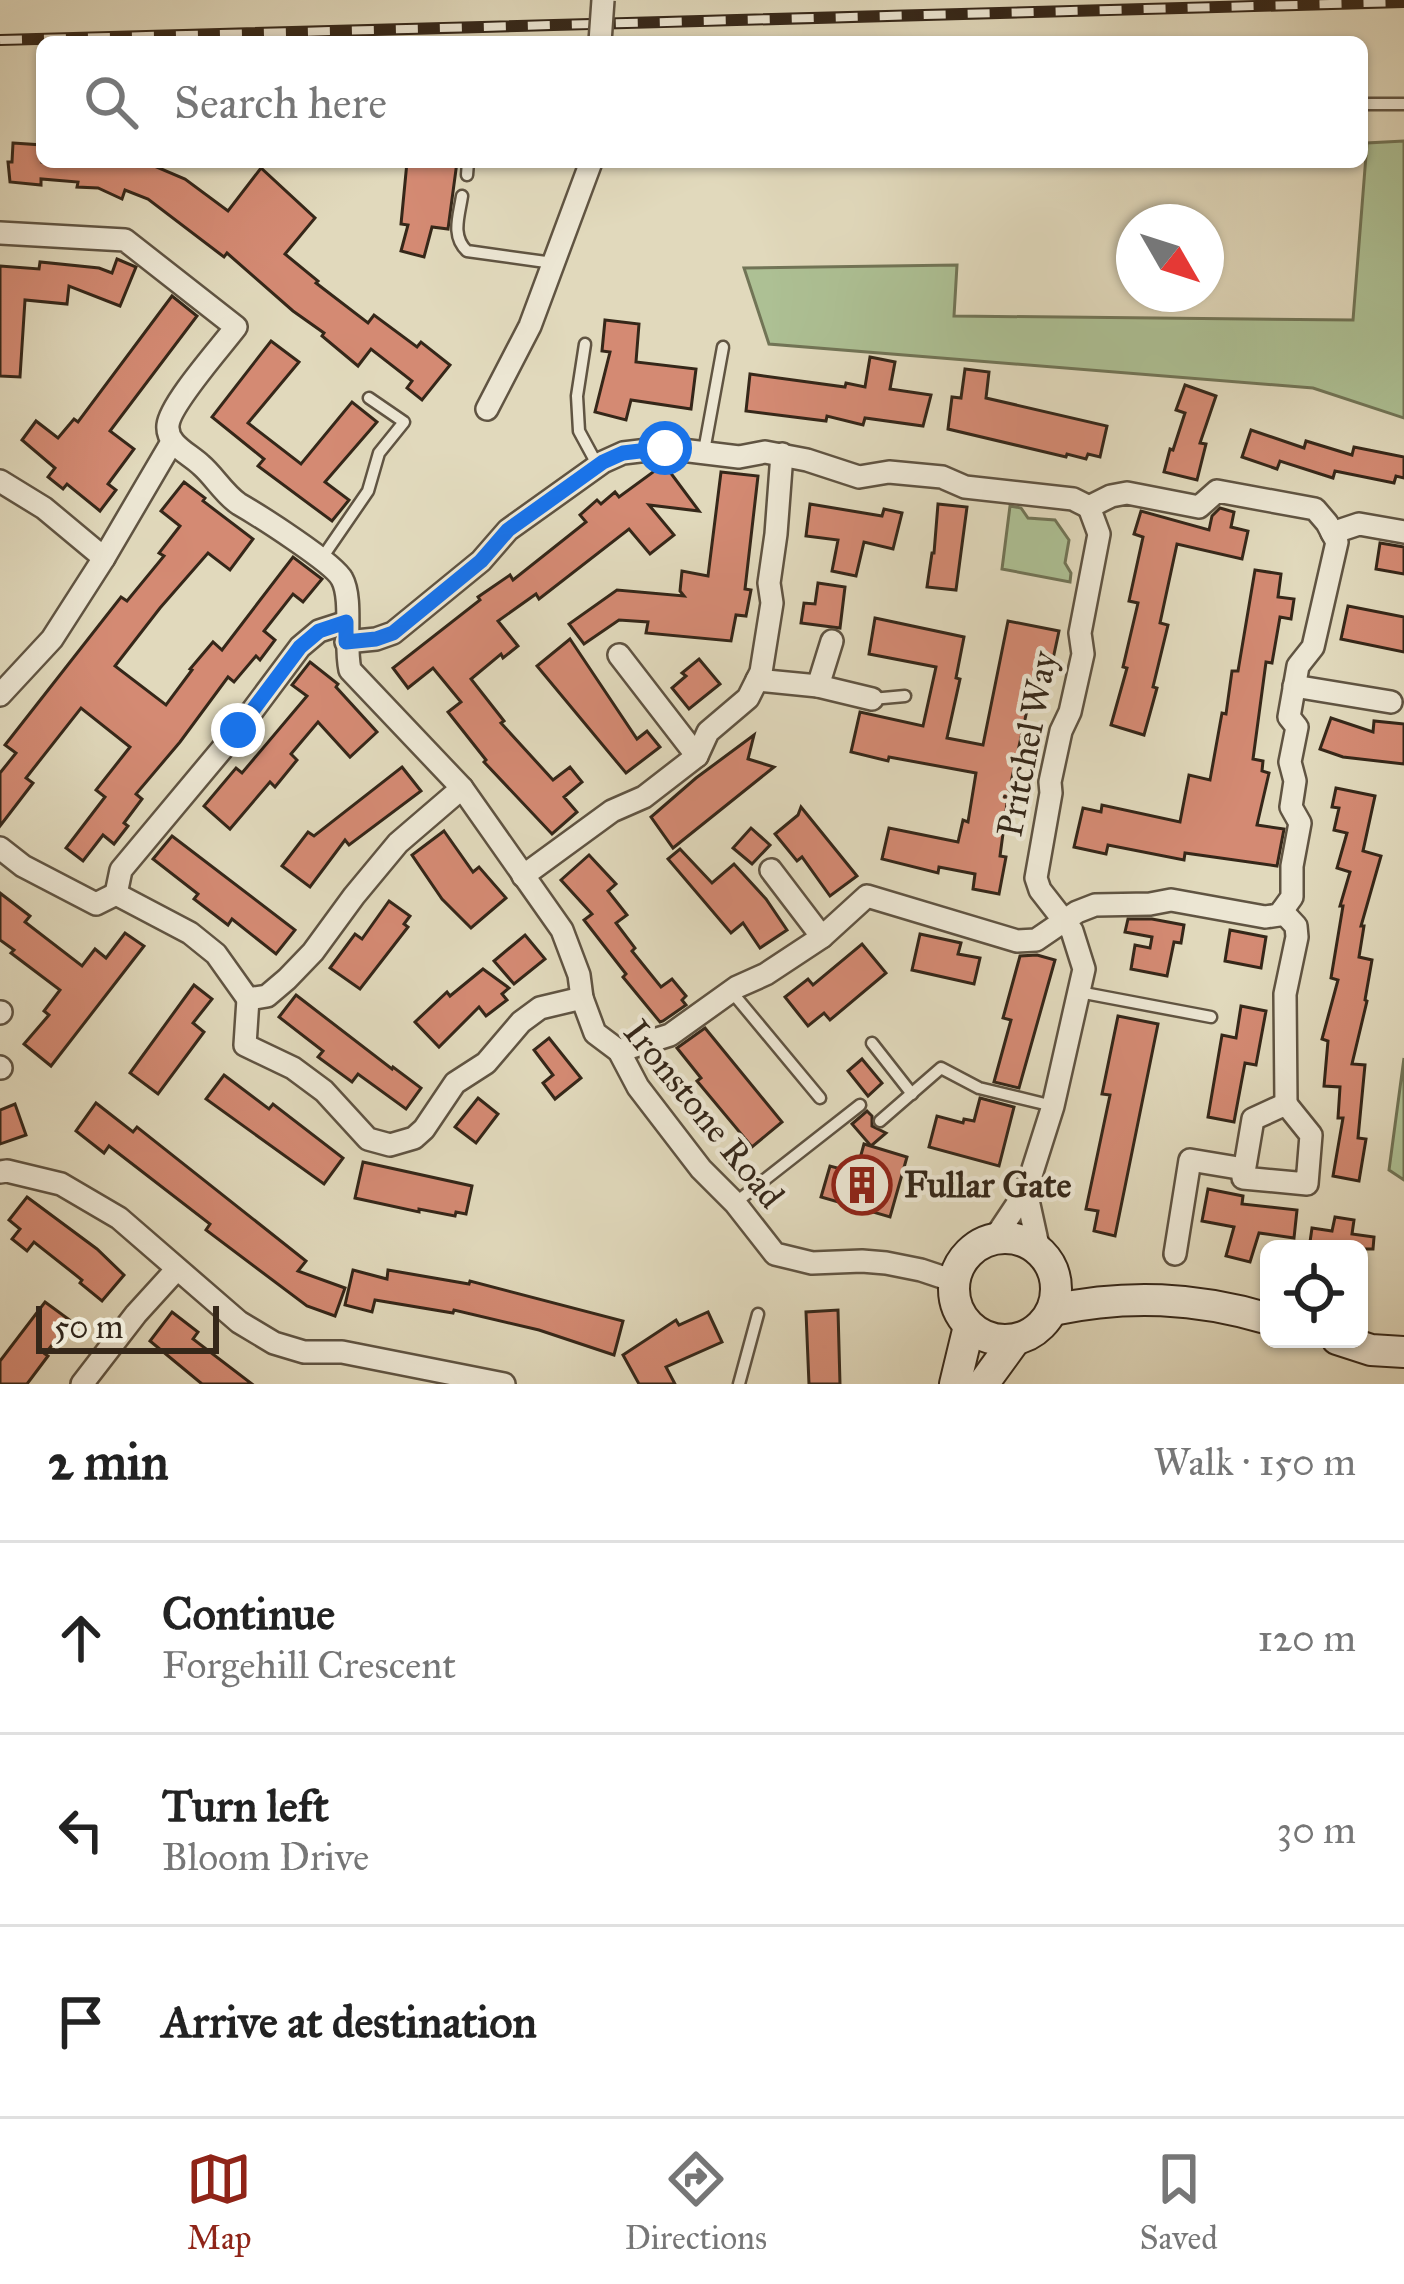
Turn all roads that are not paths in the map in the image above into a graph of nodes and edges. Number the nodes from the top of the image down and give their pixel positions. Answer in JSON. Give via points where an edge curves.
{"nodes":[{"id":1,"x":603,"y":0,"type":"edge"},
{"id":2,"x":600,"y":36,"type":"edge"},
{"id":3,"x":1368,"y":104,"type":"edge"},
{"id":4,"x":1404,"y":104,"type":"edge"},
{"id":5,"x":589,"y":168,"type":"edge"},
{"id":6,"x":462,"y":196,"type":"dead end"},
{"id":7,"x":0,"y":233,"type":"edge"},
{"id":8,"x":553,"y":263,"type":"junction"},
{"id":9,"x":585,"y":344,"type":"dead end"},
{"id":10,"x":723,"y":347,"type":"dead end"},
{"id":11,"x":369,"y":398,"type":"dead end"},
{"id":12,"x":488,"y":409,"type":"dead end"},
{"id":13,"x":172,"y":442,"type":"junction"},
{"id":14,"x":703,"y":454,"type":"junction"},
{"id":15,"x":782,"y":454,"type":"junction"},
{"id":16,"x":598,"y":466,"type":"junction"},
{"id":17,"x":0,"y":481,"type":"edge"},
{"id":18,"x":1089,"y":508,"type":"junction"},
{"id":19,"x":1404,"y":532,"type":"edge"},
{"id":20,"x":1332,"y":533,"type":"junction"},
{"id":21,"x":104,"y":558,"type":"junction"},
{"id":22,"x":320,"y":560,"type":"junction"},
{"id":23,"x":346,"y":632,"type":"junction"},
{"id":24,"x":832,"y":641,"type":"dead end"},
{"id":25,"x":619,"y":655,"type":"dead end"},
{"id":26,"x":757,"y":680,"type":"junction"},
{"id":27,"x":818,"y":686,"type":"junction"},
{"id":28,"x":1294,"y":686,"type":"junction"},
{"id":29,"x":0,"y":695,"type":"edge"},
{"id":30,"x":905,"y":696,"type":"dead end"},
{"id":31,"x":872,"y":699,"type":"joint"},
{"id":32,"x":1391,"y":701,"type":"dead end"},
{"id":33,"x":697,"y":756,"type":"junction"},
{"id":34,"x":462,"y":788,"type":"junction"},
{"id":35,"x":0,"y":848,"type":"edge"},
{"id":36,"x":770,"y":870,"type":"dead end"},
{"id":37,"x":523,"y":877,"type":"junction"},
{"id":38,"x":116,"y":894,"type":"junction"},
{"id":39,"x":1282,"y":911,"type":"junction"},
{"id":40,"x":1065,"y":921,"type":"junction"},
{"id":41,"x":822,"y":937,"type":"junction"},
{"id":42,"x":731,"y":991,"type":"junction"},
{"id":43,"x":1078,"y":992,"type":"junction"},
{"id":44,"x":582,"y":998,"type":"junction"},
{"id":45,"x":248,"y":1000,"type":"junction"},
{"id":46,"x":1211,"y":1017,"type":"dead end"},
{"id":47,"x":872,"y":1043,"type":"dead end"},
{"id":48,"x":619,"y":1052,"type":"junction"},
{"id":49,"x":912,"y":1094,"type":"junction"},
{"id":50,"x":820,"y":1098,"type":"dead end"},
{"id":51,"x":860,"y":1105,"type":"dead end"},
{"id":52,"x":1286,"y":1105,"type":"junction"},
{"id":53,"x":1053,"y":1106,"type":"junction"},
{"id":54,"x":880,"y":1121,"type":"dead end"},
{"id":55,"x":1244,"y":1169,"type":"junction"},
{"id":56,"x":0,"y":1172,"type":"edge"},
{"id":57,"x":1026,"y":1191,"type":"junction"},
{"id":58,"x":734,"y":1203,"type":"junction"},
{"id":59,"x":994,"y":1239,"type":"junction"},
{"id":60,"x":1175,"y":1254,"type":"dead end"},
{"id":61,"x":1044,"y":1257,"type":"junction"},
{"id":62,"x":177,"y":1269,"type":"junction"},
{"id":63,"x":954,"y":1281,"type":"junction"},
{"id":64,"x":1152,"y":1299,"type":"junction"},
{"id":65,"x":1052,"y":1310,"type":"junction"},
{"id":66,"x":758,"y":1314,"type":"dead end"},
{"id":67,"x":1260,"y":1317,"type":"edge"},
{"id":68,"x":969,"y":1326,"type":"junction"},
{"id":69,"x":1015,"y":1340,"type":"junction"},
{"id":70,"x":1365,"y":1348,"type":"edge"},
{"id":71,"x":1404,"y":1352,"type":"edge"},
{"id":72,"x":82,"y":1384,"type":"edge"},
{"id":73,"x":505,"y":1384,"type":"edge"},
{"id":74,"x":739,"y":1384,"type":"edge"},
{"id":75,"x":955,"y":1384,"type":"edge"},
{"id":76,"x":983,"y":1384,"type":"edge"}],
"edges":[{"from":1,"to":2,"type":"street","bridge":true},
{"from":3,"to":4,"type":"lane"},
{"from":5,"to":8,"type":"street"},
{"from":6,"to":8,"type":"lane","via":[[462,248]]},
{"from":7,"to":13,"type":"street","via":[[125,241],[236,327],[172,411]]},
{"from":8,"to":12,"type":"street"},
{"from":9,"to":16,"type":"lane","via":[[578,431]]},
{"from":10,"to":14,"type":"lane"},
{"from":11,"to":22,"type":"lane","via":[[404,422]]},
{"from":13,"to":21,"type":"street"},
{"from":13,"to":22,"type":"street","via":[[236,502]]},
{"from":14,"to":15,"type":"street"},
{"from":14,"to":16,"type":"street","via":[[665,448],[623,453]]},
{"from":15,"to":18,"type":"street","via":[[859,477],[942,477]]},
{"from":15,"to":26,"type":"street","via":[[772,603]]},
{"from":16,"to":23,"type":"street","via":[[508,530],[393,633],[376,639]]},
{"from":17,"to":21,"type":"street"},
{"from":18,"to":20,"type":"street","via":[[1127,493],[1198,507],[1217,491],[1315,509]]},
{"from":18,"to":40,"type":"street","name":"Pritchel Way","via":[[1099,533],[1083,654],[1050,782],[1036,878]]},
{"from":19,"to":20,"type":"street","via":[[1359,524]]},
{"from":20,"to":28,"type":"street","via":[[1313,646]]},
{"from":21,"to":29,"type":"street","via":[[52,639]]},
{"from":22,"to":23,"type":"street","name":"Ironstone Road","via":[[342,576]]},
{"from":23,"to":34,"type":"street","name":"Ironstone Road","via":[[350,670]]},
{"from":23,"to":38,"type":"street","via":[[319,631],[300,647],[121,871]]},
{"from":24,"to":27,"type":"street"},
{"from":25,"to":33,"type":"street"},
{"from":26,"to":27,"type":"street"},
{"from":26,"to":33,"type":"street","via":[[708,732]]},
{"from":27,"to":31,"type":"street"},
{"from":28,"to":32,"type":"street"},
{"from":28,"to":39,"type":"street","via":[[1291,807],[1300,823],[1292,897]]},
{"from":30,"to":31,"type":"lane"},
{"from":33,"to":37,"type":"street"},
{"from":34,"to":37,"type":"street","name":"Ironstone Road"},
{"from":34,"to":45,"type":"street","via":[[398,843],[287,979]]},
{"from":35,"to":38,"type":"street","via":[[96,904]]},
{"from":36,"to":41,"type":"street"},
{"from":37,"to":44,"type":"street","name":"Ironstone Road","via":[[562,930]]},
{"from":38,"to":45,"type":"street","via":[[203,943]]},
{"from":39,"to":40,"type":"street","via":[[1265,917],[1171,900],[1095,905]]},
{"from":39,"to":52,"type":"street","via":[[1297,937],[1285,994]]},
{"from":40,"to":41,"type":"street","via":[[1036,940],[1016,941],[867,896]]},
{"from":40,"to":43,"type":"street","name":"Pritchel Way","via":[[1084,969]]},
{"from":41,"to":42,"type":"street"},
{"from":42,"to":48,"type":"street","via":[[670,1035]]},
{"from":42,"to":50,"type":"lane"},
{"from":43,"to":46,"type":"lane"},
{"from":43,"to":53,"type":"street","name":"Pritchel Way"},
{"from":44,"to":45,"type":"street","via":[[540,1008],[521,1022],[486,1063],[455,1082],[424,1129],[390,1145],[368,1139],[293,1068],[245,1045]]},
{"from":44,"to":48,"type":"street","name":"Ironstone Road","via":[[595,1033]]},
{"from":47,"to":49,"type":"lane"},
{"from":48,"to":58,"type":"street","name":"Ironstone Road","via":[[638,1087]]},
{"from":49,"to":53,"type":"lane","via":[[941,1068],[979,1088]]},
{"from":49,"to":54,"type":"lane"},
{"from":51,"to":58,"type":"lane"},
{"from":52,"to":55,"type":"street","via":[[1253,1119]]},
{"from":52,"to":55,"type":"street","via":[[1311,1135],[1307,1184],[1243,1178]]},
{"from":53,"to":57,"type":"street","name":"Pritchel Way"},
{"from":55,"to":60,"type":"street","via":[[1190,1160]]},
{"from":56,"to":62,"type":"street","via":[[61,1184],[118,1218]]},
{"from":57,"to":59,"type":"street","name":"Pritchel Way"},
{"from":57,"to":61,"type":"street"},
{"from":58,"to":63,"type":"street","name":"Ironstone Road","via":[[775,1254],[886,1263]]},
{"from":59,"to":61,"type":"street","via":[[1025,1242]]},
{"from":59,"to":63,"type":"street","via":[[968,1253]]},
{"from":61,"to":64,"type":"street","via":[[1094,1286]]},
{"from":61,"to":65,"type":"street","via":[[1055,1278]]},
{"from":62,"to":72,"type":"street"},
{"from":62,"to":73,"type":"street","via":[[274,1343]]},
{"from":63,"to":68,"type":"street"},
{"from":64,"to":65,"type":"street"},
{"from":64,"to":67,"type":"street"},
{"from":65,"to":69,"type":"street"},
{"from":66,"to":74,"type":"lane"},
{"from":68,"to":69,"type":"street"},
{"from":68,"to":75,"type":"street"},
{"from":69,"to":76,"type":"street"},
{"from":70,"to":71,"type":"street"}]}
